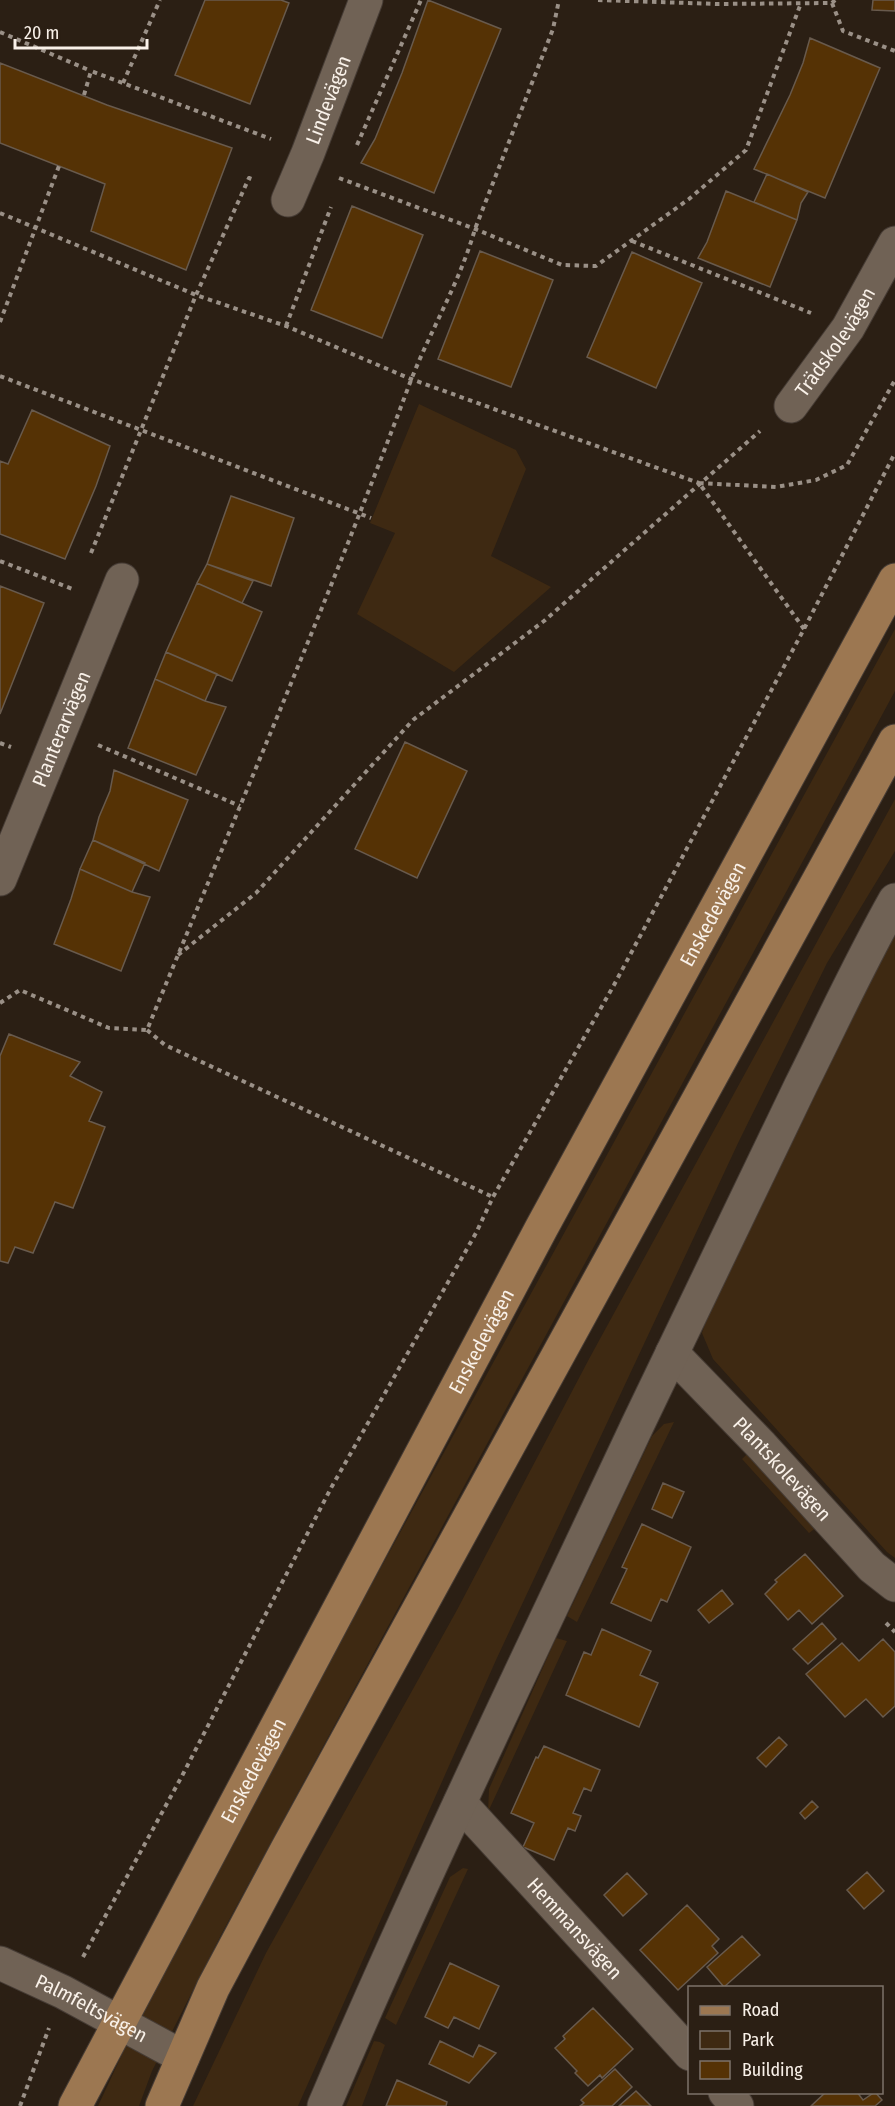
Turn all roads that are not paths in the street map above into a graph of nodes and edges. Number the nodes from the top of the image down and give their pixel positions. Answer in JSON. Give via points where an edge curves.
{"nodes":[{"id":1,"x":366,"y":0,"type":"edge"},
{"id":2,"x":298,"y":176,"type":"road end"},
{"id":3,"x":895,"y":243,"type":"edge"},
{"id":4,"x":791,"y":406,"type":"road end"},
{"id":5,"x":895,"y":580,"type":"edge"},
{"id":6,"x":117,"y":592,"type":"road end"},
{"id":7,"x":895,"y":741,"type":"edge"},
{"id":8,"x":0,"y":879,"type":"edge"},
{"id":9,"x":895,"y":900,"type":"edge"},
{"id":10,"x":672,"y":1353,"type":"junction"},
{"id":11,"x":895,"y":1585,"type":"edge"},
{"id":12,"x":460,"y":1803,"type":"junction"},
{"id":13,"x":0,"y":1963,"type":"edge"},
{"id":14,"x":120,"y":2022,"type":"junction"},
{"id":15,"x":688,"y":2052,"type":"edge"},
{"id":16,"x":183,"y":2057,"type":"junction"},
{"id":17,"x":727,"y":2094,"type":"edge"},
{"id":18,"x":75,"y":2106,"type":"edge"},
{"id":19,"x":162,"y":2106,"type":"edge"},
{"id":20,"x":324,"y":2106,"type":"edge"},
{"id":21,"x":737,"y":2106,"type":"edge"}],
"edges":[{"from":1,"to":2,"type":"street","name":"Lindevägen"},
{"from":3,"to":4,"type":"street","name":"Trädskolevägen","via":[[848,328]]},
{"from":5,"to":14,"type":"main road","name":"Enskedevägen","via":[[542,1227]]},
{"from":6,"to":8,"type":"street","name":"Planterarvägen"},
{"from":7,"to":16,"type":"main road","via":[[285,1851],[213,1988]]},
{"from":9,"to":10,"type":"street"},
{"from":10,"to":11,"type":"street","name":"Plantskolevägen","via":[[872,1567]]},
{"from":10,"to":12,"type":"street"},
{"from":12,"to":15,"type":"street","name":"Hemmansvägen"},
{"from":12,"to":20,"type":"street"},
{"from":13,"to":14,"type":"street","name":"Palmfeltsvägen"},
{"from":14,"to":16,"type":"street","name":"Palmfeltsvägen"},
{"from":14,"to":18,"type":"main road","name":"Enskedevägen"},
{"from":16,"to":19,"type":"main road"},
{"from":17,"to":21,"type":"street"}]}
